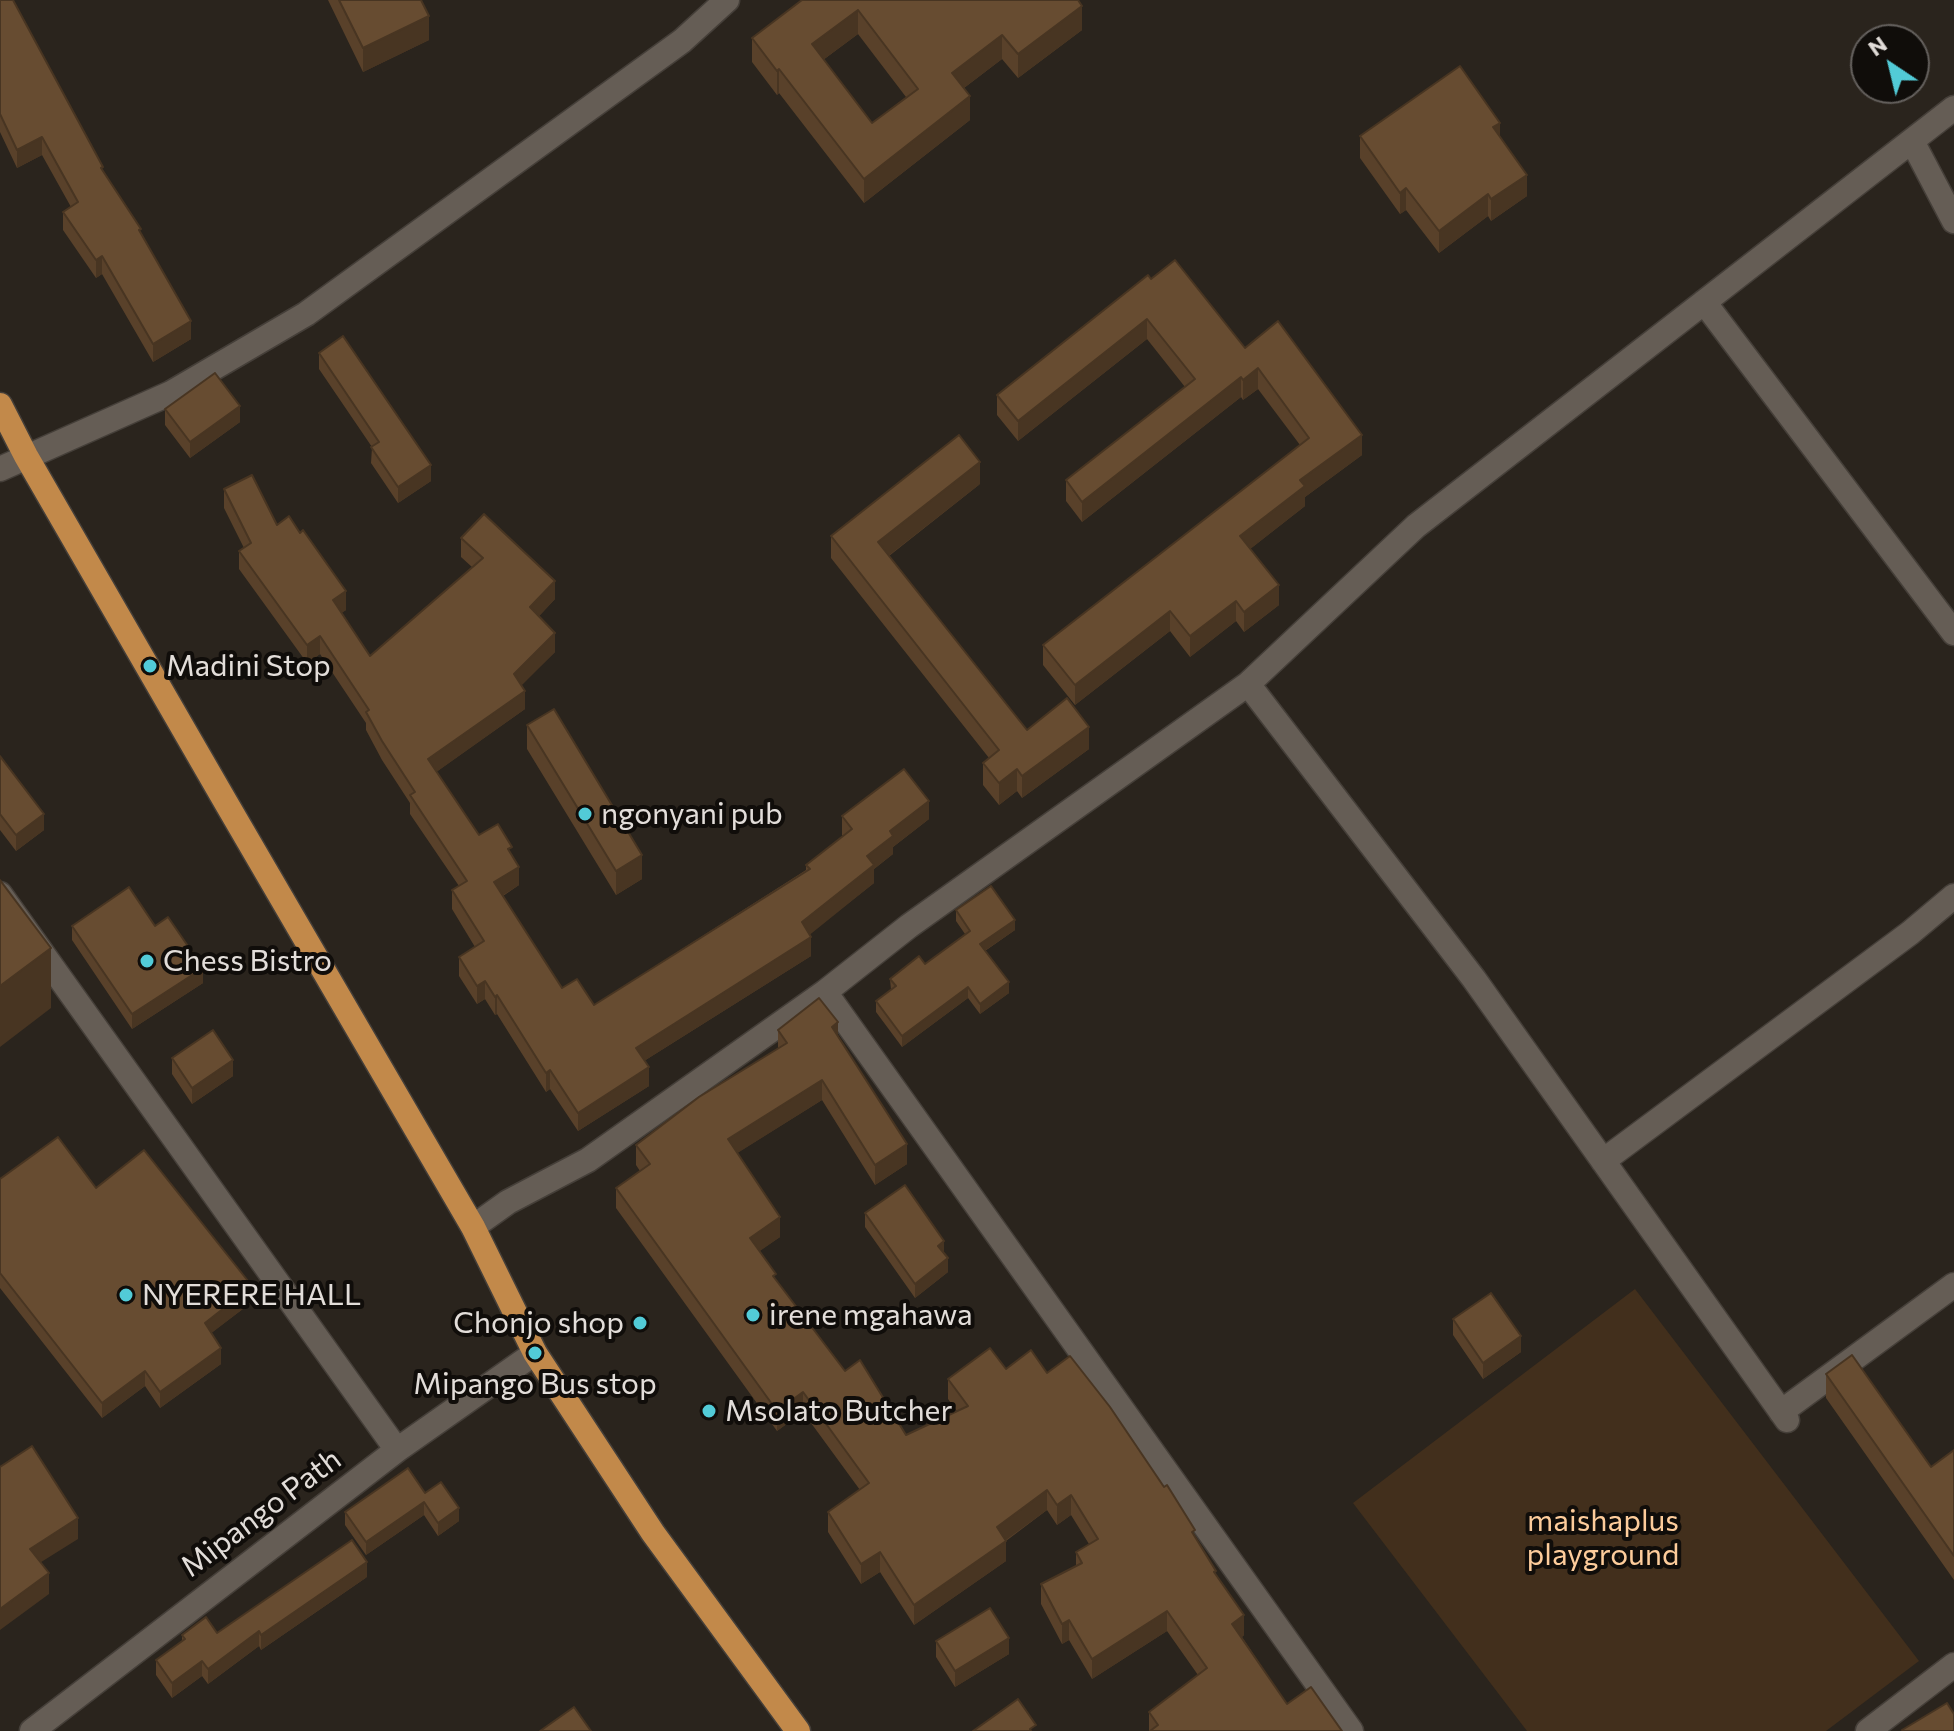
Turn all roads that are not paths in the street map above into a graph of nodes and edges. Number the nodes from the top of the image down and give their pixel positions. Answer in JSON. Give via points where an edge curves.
{"nodes":[{"id":1,"x":727,"y":0,"type":"edge"},
{"id":2,"x":1954,"y":108,"type":"edge"},
{"id":3,"x":1912,"y":141,"type":"junction"},
{"id":4,"x":1954,"y":221,"type":"edge"},
{"id":5,"x":1704,"y":302,"type":"junction"},
{"id":6,"x":0,"y":405,"type":"edge"},
{"id":7,"x":26,"y":456,"type":"junction"},
{"id":8,"x":0,"y":469,"type":"edge"},
{"id":9,"x":1954,"y":633,"type":"edge"},
{"id":10,"x":1248,"y":684,"type":"junction"},
{"id":11,"x":0,"y":894,"type":"edge"},
{"id":12,"x":1954,"y":896,"type":"edge"},
{"id":13,"x":825,"y":992,"type":"junction"},
{"id":14,"x":1603,"y":1161,"type":"junction"},
{"id":15,"x":473,"y":1227,"type":"junction"},
{"id":16,"x":1954,"y":1285,"type":"edge"},
{"id":17,"x":535,"y":1353,"type":"junction"},
{"id":18,"x":397,"y":1450,"type":"junction"},
{"id":19,"x":1954,"y":1665,"type":"edge"},
{"id":20,"x":32,"y":1731,"type":"edge"},
{"id":21,"x":798,"y":1731,"type":"edge"},
{"id":22,"x":1351,"y":1731,"type":"edge"},
{"id":23,"x":1868,"y":1731,"type":"edge"}],
"edges":[{"from":1,"to":7,"type":"street","via":[[682,41],[306,314],[171,393]]},
{"from":2,"to":3,"type":"street"},
{"from":3,"to":4,"type":"street"},
{"from":3,"to":5,"type":"street"},
{"from":5,"to":9,"type":"street"},
{"from":5,"to":10,"type":"street","via":[[1416,526]]},
{"from":6,"to":7,"type":"highway"},
{"from":7,"to":8,"type":"street"},
{"from":7,"to":15,"type":"highway"},
{"from":10,"to":13,"type":"street"},
{"from":10,"to":14,"type":"street","via":[[1474,979]]},
{"from":11,"to":18,"type":"street"},
{"from":12,"to":14,"type":"street"},
{"from":13,"to":15,"type":"street","via":[[588,1160]]},
{"from":13,"to":22,"type":"street"},
{"from":14,"to":16,"type":"street","via":[[1784,1416]]},
{"from":15,"to":17,"type":"highway"},
{"from":17,"to":18,"type":"street","name":"Mipango Path"},
{"from":17,"to":21,"type":"highway","via":[[653,1533]]},
{"from":18,"to":20,"type":"street","name":"Mipango Path"},
{"from":19,"to":23,"type":"street"}]}
